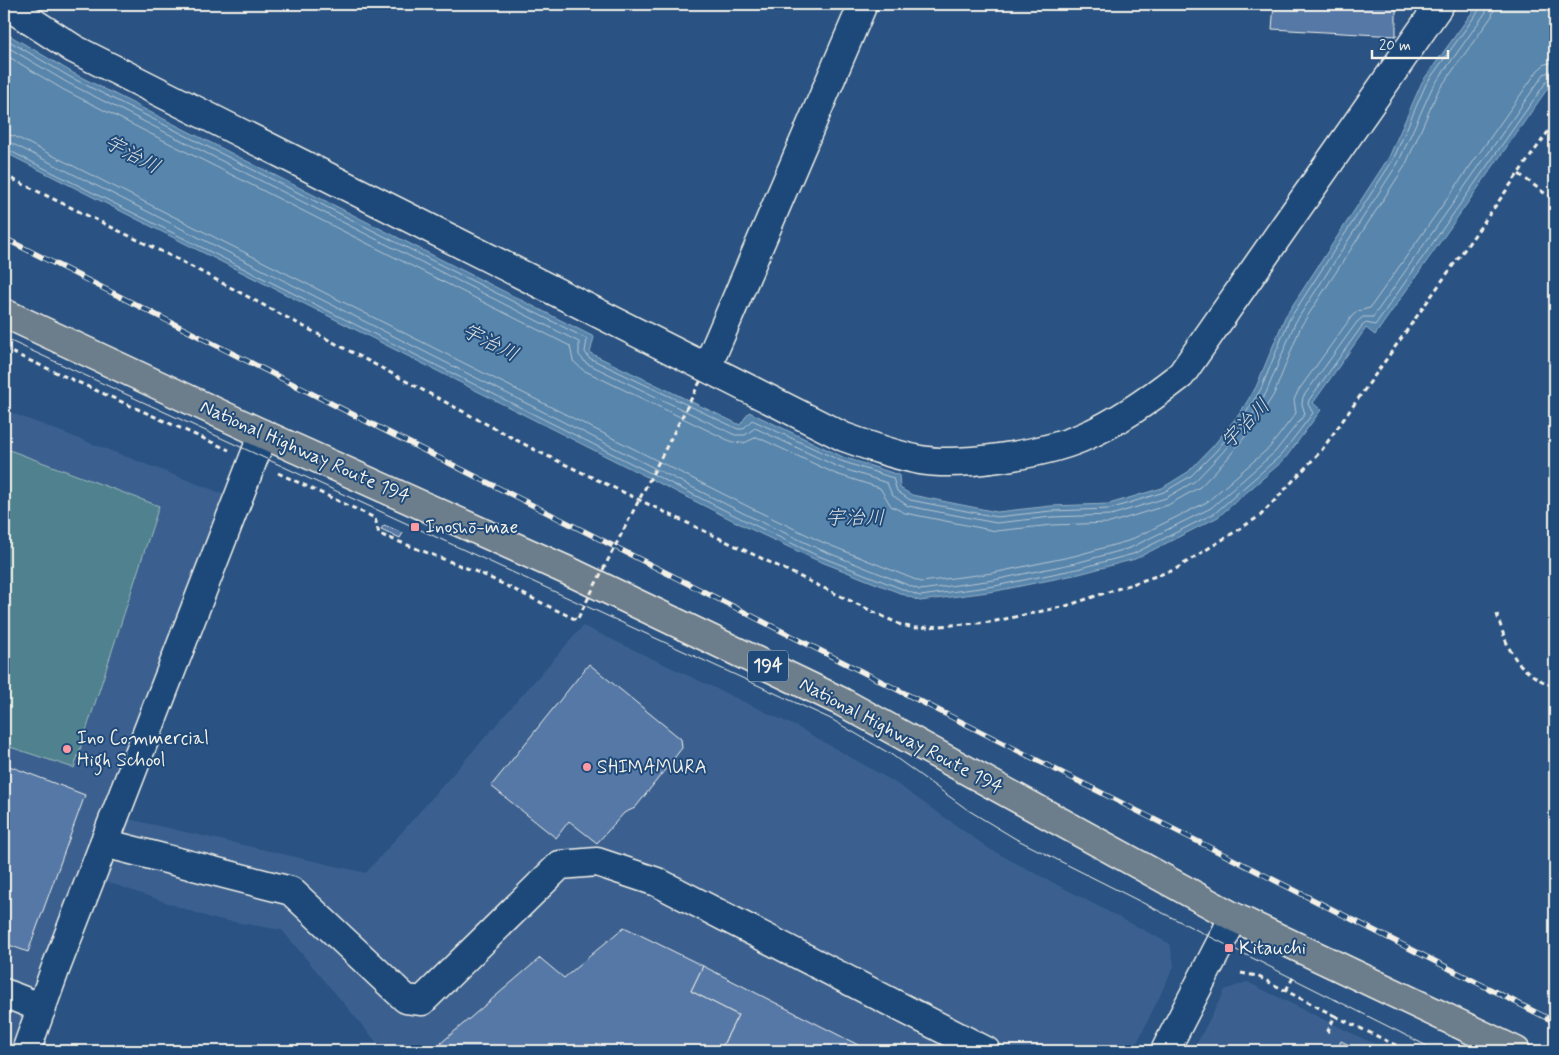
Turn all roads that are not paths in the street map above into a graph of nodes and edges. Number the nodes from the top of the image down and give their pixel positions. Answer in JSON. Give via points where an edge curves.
{"nodes":[{"id":1,"x":5,"y":4,"type":"edge"},
{"id":2,"x":863,"y":4,"type":"edge"},
{"id":3,"x":1440,"y":4,"type":"edge"},
{"id":4,"x":4,"y":312,"type":"edge"},
{"id":5,"x":705,"y":372,"type":"junction"},
{"id":6,"x":263,"y":434,"type":"junction"},
{"id":7,"x":104,"y":843,"type":"junction"},
{"id":8,"x":1234,"y":917,"type":"junction"},
{"id":9,"x":4,"y":993,"type":"edge"},
{"id":10,"x":42,"y":1008,"type":"junction"},
{"id":11,"x":26,"y":1051,"type":"edge"},
{"id":12,"x":986,"y":1051,"type":"edge"},
{"id":13,"x":1165,"y":1051,"type":"edge"},
{"id":14,"x":1516,"y":1051,"type":"edge"}],
"edges":[{"from":1,"to":5,"type":"street","via":[[74,49]]},
{"from":2,"to":5,"type":"street"},
{"from":3,"to":5,"type":"street","via":[[1180,376],[1148,401],[1081,438],[1022,454],[964,462],[922,460],[844,436]]},
{"from":4,"to":6,"type":"highway","name":"National Highway Route 194","number":"194"},
{"from":6,"to":7,"type":"street"},
{"from":6,"to":8,"type":"highway","name":"National Highway Route 194","number":"194","via":[[575,574],[842,702]]},
{"from":7,"to":10,"type":"street"},
{"from":7,"to":12,"type":"street","via":[[290,891],[406,999],[422,1001],[560,865],[597,862],[657,882]]},
{"from":8,"to":13,"type":"street"},
{"from":8,"to":14,"type":"highway","name":"National Highway Route 194","number":"194"},
{"from":9,"to":10,"type":"street"},
{"from":10,"to":11,"type":"street"}]}
